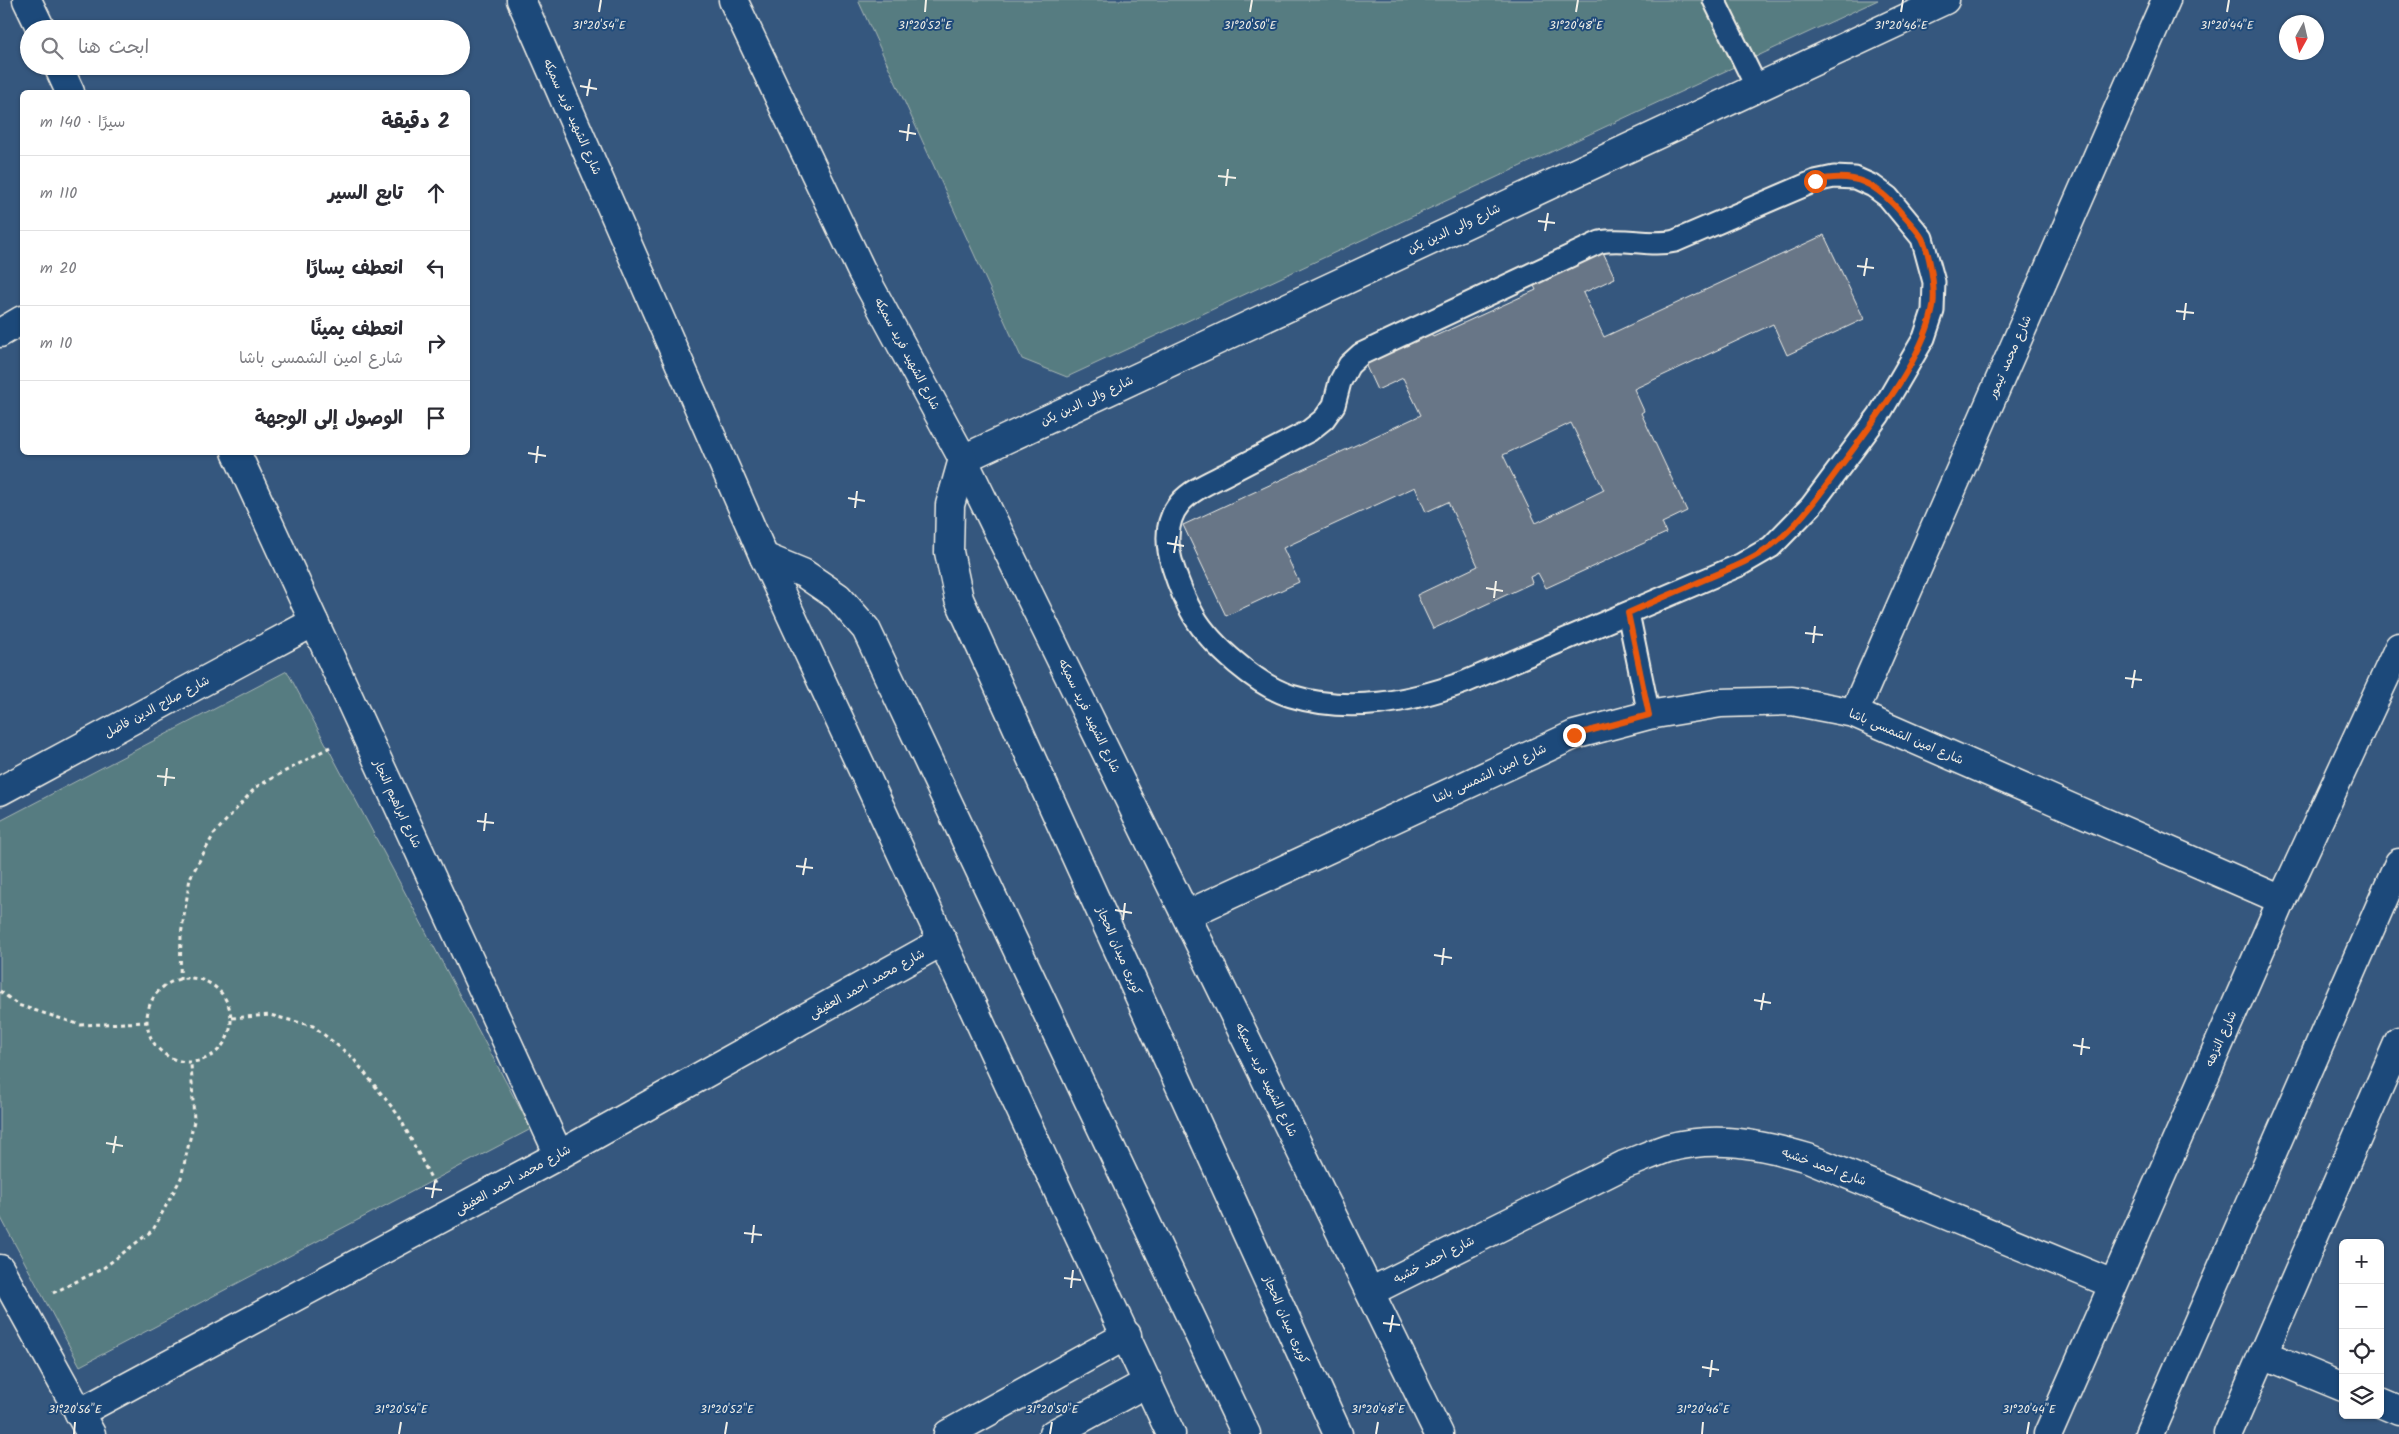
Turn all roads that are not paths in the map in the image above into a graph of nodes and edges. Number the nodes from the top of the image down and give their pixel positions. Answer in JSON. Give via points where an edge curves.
{"nodes":[{"id":1,"x":27,"y":0,"type":"edge"},
{"id":2,"x":521,"y":0,"type":"edge"},
{"id":3,"x":733,"y":0,"type":"edge"},
{"id":4,"x":1714,"y":0,"type":"edge"},
{"id":5,"x":1944,"y":0,"type":"edge"},
{"id":6,"x":2166,"y":0,"type":"edge"},
{"id":7,"x":37,"y":20,"type":"edge"},
{"id":8,"x":62,"y":75,"type":"edge"},
{"id":9,"x":1757,"y":88,"type":"junction"},
{"id":10,"x":69,"y":90,"type":"edge"},
{"id":11,"x":20,"y":321,"type":"edge"},
{"id":12,"x":0,"y":333,"type":"edge"},
{"id":13,"x":237,"y":455,"type":"edge"},
{"id":14,"x":963,"y":459,"type":"junction"},
{"id":15,"x":764,"y":558,"type":"junction"},
{"id":16,"x":1628,"y":613,"type":"junction"},
{"id":17,"x":314,"y":622,"type":"junction"},
{"id":18,"x":2399,"y":647,"type":"edge"},
{"id":19,"x":1854,"y":713,"type":"junction"},
{"id":20,"x":1649,"y":715,"type":"junction"},
{"id":21,"x":0,"y":791,"type":"edge"},
{"id":22,"x":2399,"y":863,"type":"edge"},
{"id":23,"x":2282,"y":900,"type":"junction"},
{"id":24,"x":1186,"y":915,"type":"junction"},
{"id":25,"x":943,"y":941,"type":"junction"},
{"id":26,"x":2399,"y":1041,"type":"edge"},
{"id":27,"x":559,"y":1155,"type":"junction"},
{"id":28,"x":0,"y":1269,"type":"edge"},
{"id":29,"x":2113,"y":1284,"type":"junction"},
{"id":30,"x":1370,"y":1292,"type":"junction"},
{"id":31,"x":1127,"y":1335,"type":"junction"},
{"id":32,"x":2263,"y":1354,"type":"junction"},
{"id":33,"x":1148,"y":1382,"type":"junction"},
{"id":34,"x":2339,"y":1386,"type":"edge"},
{"id":35,"x":2384,"y":1405,"type":"edge"},
{"id":36,"x":2399,"y":1411,"type":"edge"},
{"id":37,"x":85,"y":1424,"type":"edge"},
{"id":38,"x":948,"y":1434,"type":"edge"},
{"id":39,"x":1053,"y":1434,"type":"edge"},
{"id":40,"x":1171,"y":1434,"type":"edge"},
{"id":41,"x":1246,"y":1434,"type":"edge"},
{"id":42,"x":1338,"y":1434,"type":"edge"},
{"id":43,"x":1439,"y":1434,"type":"edge"},
{"id":44,"x":2048,"y":1434,"type":"edge"},
{"id":45,"x":2149,"y":1434,"type":"edge"},
{"id":46,"x":2228,"y":1434,"type":"edge"}],
"edges":[{"from":1,"to":7,"type":"main road"},
{"from":2,"to":15,"type":"main road","name":"شارع الشهيد فريد سميكه"},
{"from":3,"to":14,"type":"main road","name":"شارع الشهيد فريد سميكه","via":[[862,272]]},
{"from":4,"to":9,"type":"lane"},
{"from":5,"to":9,"type":"main road","name":"شارع والى الدين يكن"},
{"from":6,"to":19,"type":"main road","name":"شارع محمد تيمور"},
{"from":8,"to":10,"type":"main road"},
{"from":9,"to":14,"type":"main road","name":"شارع والى الدين يكن"},
{"from":11,"to":12,"type":"main road"},
{"from":13,"to":17,"type":"main road","name":"شارع ابراهيم النجار"},
{"from":14,"to":24,"type":"main road","name":"شارع الشهيد فريد سميكه"},
{"from":14,"to":42,"type":"main road","name":"كوبرى ميدان الحجاز","via":[[950,505],[949,552],[959,599]]},
{"from":15,"to":25,"type":"main road","name":"شارع الشهيد فريد سميكه"},
{"from":15,"to":41,"type":"main road","via":[[804,573],[838,598],[866,629]]},
{"from":16,"to":16,"type":"lane","via":[[1429,695],[1386,704],[1331,704],[1290,696],[1254,678],[1227,654],[1194,617],[1167,547],[1169,524],[1180,503],[1199,488],[1309,431],[1324,419],[1334,405],[1349,365],[1361,354],[1600,242],[1615,239],[1660,245],[1675,241],[1815,181],[1834,177],[1855,178],[1873,186],[1888,197],[1922,238],[1934,282],[1933,310],[1924,338],[1879,415],[1811,506],[1771,547]]},
{"from":16,"to":20,"type":"lane"},
{"from":17,"to":21,"type":"main road","name":"شارع صلاح الدين فاضل"},
{"from":17,"to":27,"type":"main road","name":"شارع ابراهيم النجار"},
{"from":18,"to":23,"type":"main road","name":"شارع النزهه"},
{"from":19,"to":20,"type":"main road","name":"شارع امين الشمسى باشا","via":[[1792,701],[1721,703]]},
{"from":19,"to":23,"type":"main road","name":"شارع امين الشمسى باشا"},
{"from":20,"to":24,"type":"main road","name":"شارع امين الشمسى باشا","via":[[1574,735]]},
{"from":22,"to":45,"type":"main road"},
{"from":23,"to":29,"type":"main road","name":"شارع النزهه"},
{"from":24,"to":30,"type":"main road","name":"شارع الشهيد فريد سميكه"},
{"from":25,"to":27,"type":"main road","name":"شارع محمد احمد العفيفى"},
{"from":25,"to":31,"type":"main road","name":"شارع الشهيد فريد سميكه"},
{"from":26,"to":32,"type":"main road"},
{"from":27,"to":37,"type":"main road","name":"شارع محمد احمد العفيفى","via":[[449,1214]]},
{"from":28,"to":37,"type":"main road"},
{"from":29,"to":30,"type":"main road","name":"شارع احمد خشبه","via":[[1808,1158],[1763,1145],[1715,1142],[1668,1148],[1624,1165]]},
{"from":29,"to":44,"type":"main road","name":"شارع النزهه"},
{"from":30,"to":43,"type":"main road","name":"شارع الشهيد فريد سميكه"},
{"from":31,"to":33,"type":"main road","name":"شارع الشهيد فريد سميكه"},
{"from":31,"to":38,"type":"main road"},
{"from":32,"to":34,"type":"main road"},
{"from":32,"to":46,"type":"main road"},
{"from":33,"to":39,"type":"main road"},
{"from":33,"to":40,"type":"main road","name":"شارع الشهيد فريد سميكه"},
{"from":35,"to":36,"type":"main road"}]}
